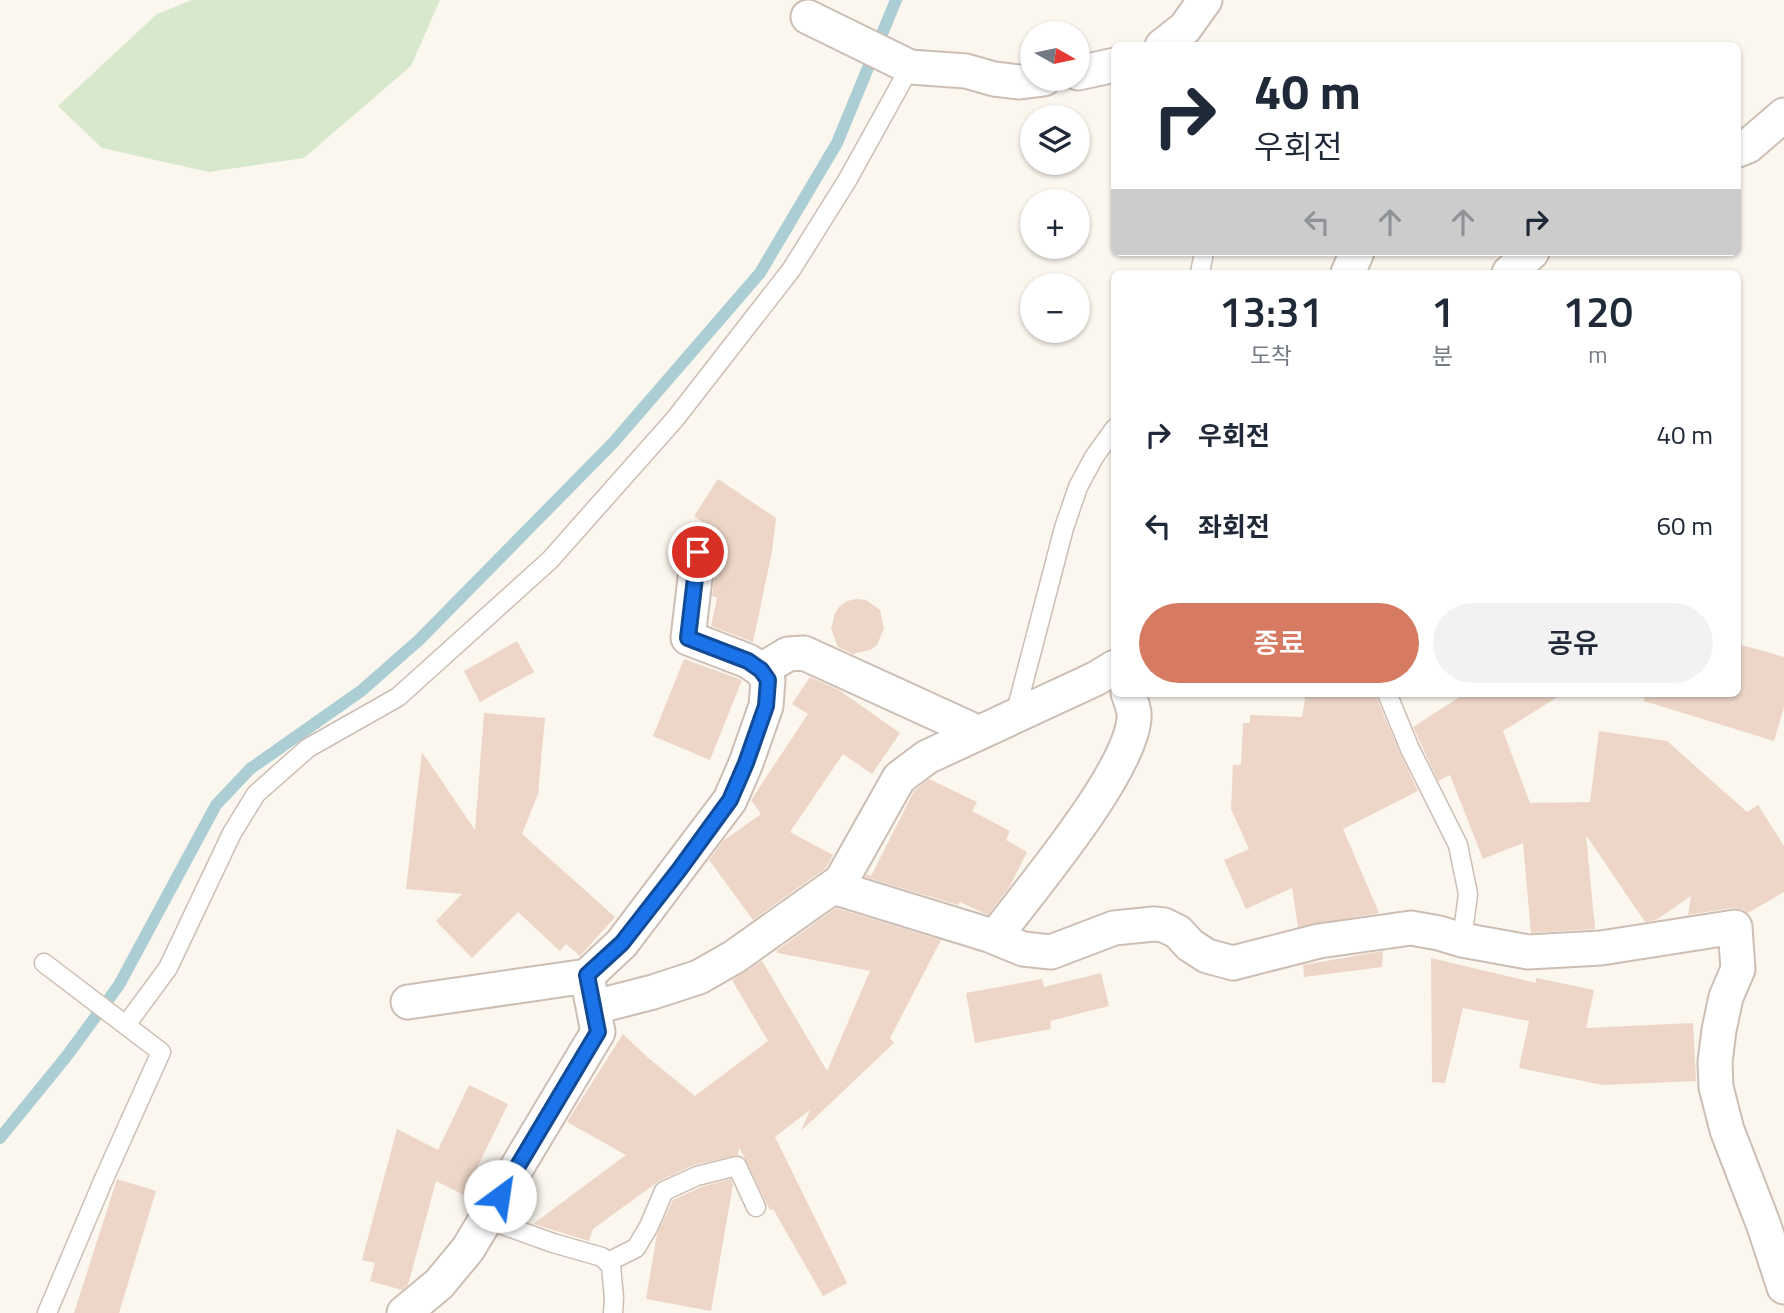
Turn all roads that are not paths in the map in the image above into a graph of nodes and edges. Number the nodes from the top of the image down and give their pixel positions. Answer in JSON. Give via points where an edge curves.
{"nodes":[{"id":1,"x":1205,"y":0,"type":"edge"},
{"id":2,"x":822,"y":23,"type":"dead end"},
{"id":3,"x":1167,"y":42,"type":"edge"},
{"id":4,"x":1111,"y":66,"type":"edge"},
{"id":5,"x":910,"y":67,"type":"junction"},
{"id":6,"x":1090,"y":70,"type":"edge"},
{"id":7,"x":1020,"y":82,"type":"edge"},
{"id":8,"x":1784,"y":116,"type":"edge"},
{"id":9,"x":1741,"y":148,"type":"edge"},
{"id":10,"x":1528,"y":256,"type":"edge"},
{"id":11,"x":1513,"y":270,"type":"edge"},
{"id":12,"x":1111,"y":434,"type":"edge"},
{"id":13,"x":698,"y":552,"type":"dead end"},
{"id":14,"x":1111,"y":669,"type":"edge"},
{"id":15,"x":761,"y":670,"type":"junction"},
{"id":16,"x":1129,"y":697,"type":"edge"},
{"id":17,"x":1389,"y":697,"type":"edge"},
{"id":18,"x":1015,"y":715,"type":"junction"},
{"id":19,"x":978,"y":732,"type":"junction"},
{"id":20,"x":833,"y":887,"type":"junction"},
{"id":21,"x":995,"y":937,"type":"junction"},
{"id":22,"x":1462,"y":940,"type":"junction"},
{"id":23,"x":44,"y":963,"type":"dead end"},
{"id":24,"x":591,"y":991,"type":"junction"},
{"id":25,"x":408,"y":1002,"type":"dead end"},
{"id":26,"x":126,"y":1025,"type":"junction"},
{"id":27,"x":756,"y":1207,"type":"dead end"},
{"id":28,"x":486,"y":1219,"type":"junction"},
{"id":29,"x":608,"y":1262,"type":"junction"},
{"id":30,"x":1784,"y":1287,"type":"edge"},
{"id":31,"x":47,"y":1313,"type":"edge"},
{"id":32,"x":404,"y":1313,"type":"edge"},
{"id":33,"x":613,"y":1313,"type":"edge"}],
"edges":[{"from":1,"to":3,"type":"street","via":[[1185,28]]},
{"from":2,"to":5,"type":"street"},
{"from":4,"to":6,"type":"street"},
{"from":5,"to":7,"type":"street","via":[[966,71]]},
{"from":5,"to":26,"type":"lane","via":[[791,270],[675,419],[559,550],[398,697],[308,748],[256,794],[232,833],[168,968]]},
{"from":8,"to":9,"type":"street"},
{"from":10,"to":11,"type":"street"},
{"from":12,"to":18,"type":"lane","via":[[1078,487],[1064,528]]},
{"from":13,"to":15,"type":"street","via":[[688,638]]},
{"from":14,"to":18,"type":"street"},
{"from":15,"to":19,"type":"street","via":[[788,654],[804,653]]},
{"from":15,"to":24,"type":"street","via":[[768,680],[766,706],[730,800]]},
{"from":16,"to":21,"type":"street","via":[[1134,719],[1122,757],[1090,809]]},
{"from":17,"to":22,"type":"lane","via":[[1458,845],[1468,894]]},
{"from":18,"to":19,"type":"street"},
{"from":19,"to":20,"type":"street","via":[[927,757],[900,778],[841,881]]},
{"from":20,"to":21,"type":"street"},
{"from":20,"to":24,"type":"street","via":[[699,977],[653,992]]},
{"from":21,"to":22,"type":"street","via":[[1023,949],[1051,952],[1114,928],[1164,925],[1207,956],[1233,963],[1319,941],[1411,928]]},
{"from":22,"to":30,"type":"street","via":[[1528,952],[1601,948],[1735,927],[1738,969],[1719,1030],[1716,1087]]},
{"from":23,"to":26,"type":"lane"},
{"from":24,"to":25,"type":"street"},
{"from":24,"to":28,"type":"street","via":[[598,1032]]},
{"from":26,"to":31,"type":"lane","via":[[161,1052]]},
{"from":27,"to":29,"type":"lane","via":[[737,1166],[697,1177],[664,1191],[636,1248]]},
{"from":28,"to":29,"type":"lane"},
{"from":28,"to":32,"type":"street","via":[[439,1284]]},
{"from":29,"to":33,"type":"lane"}]}
